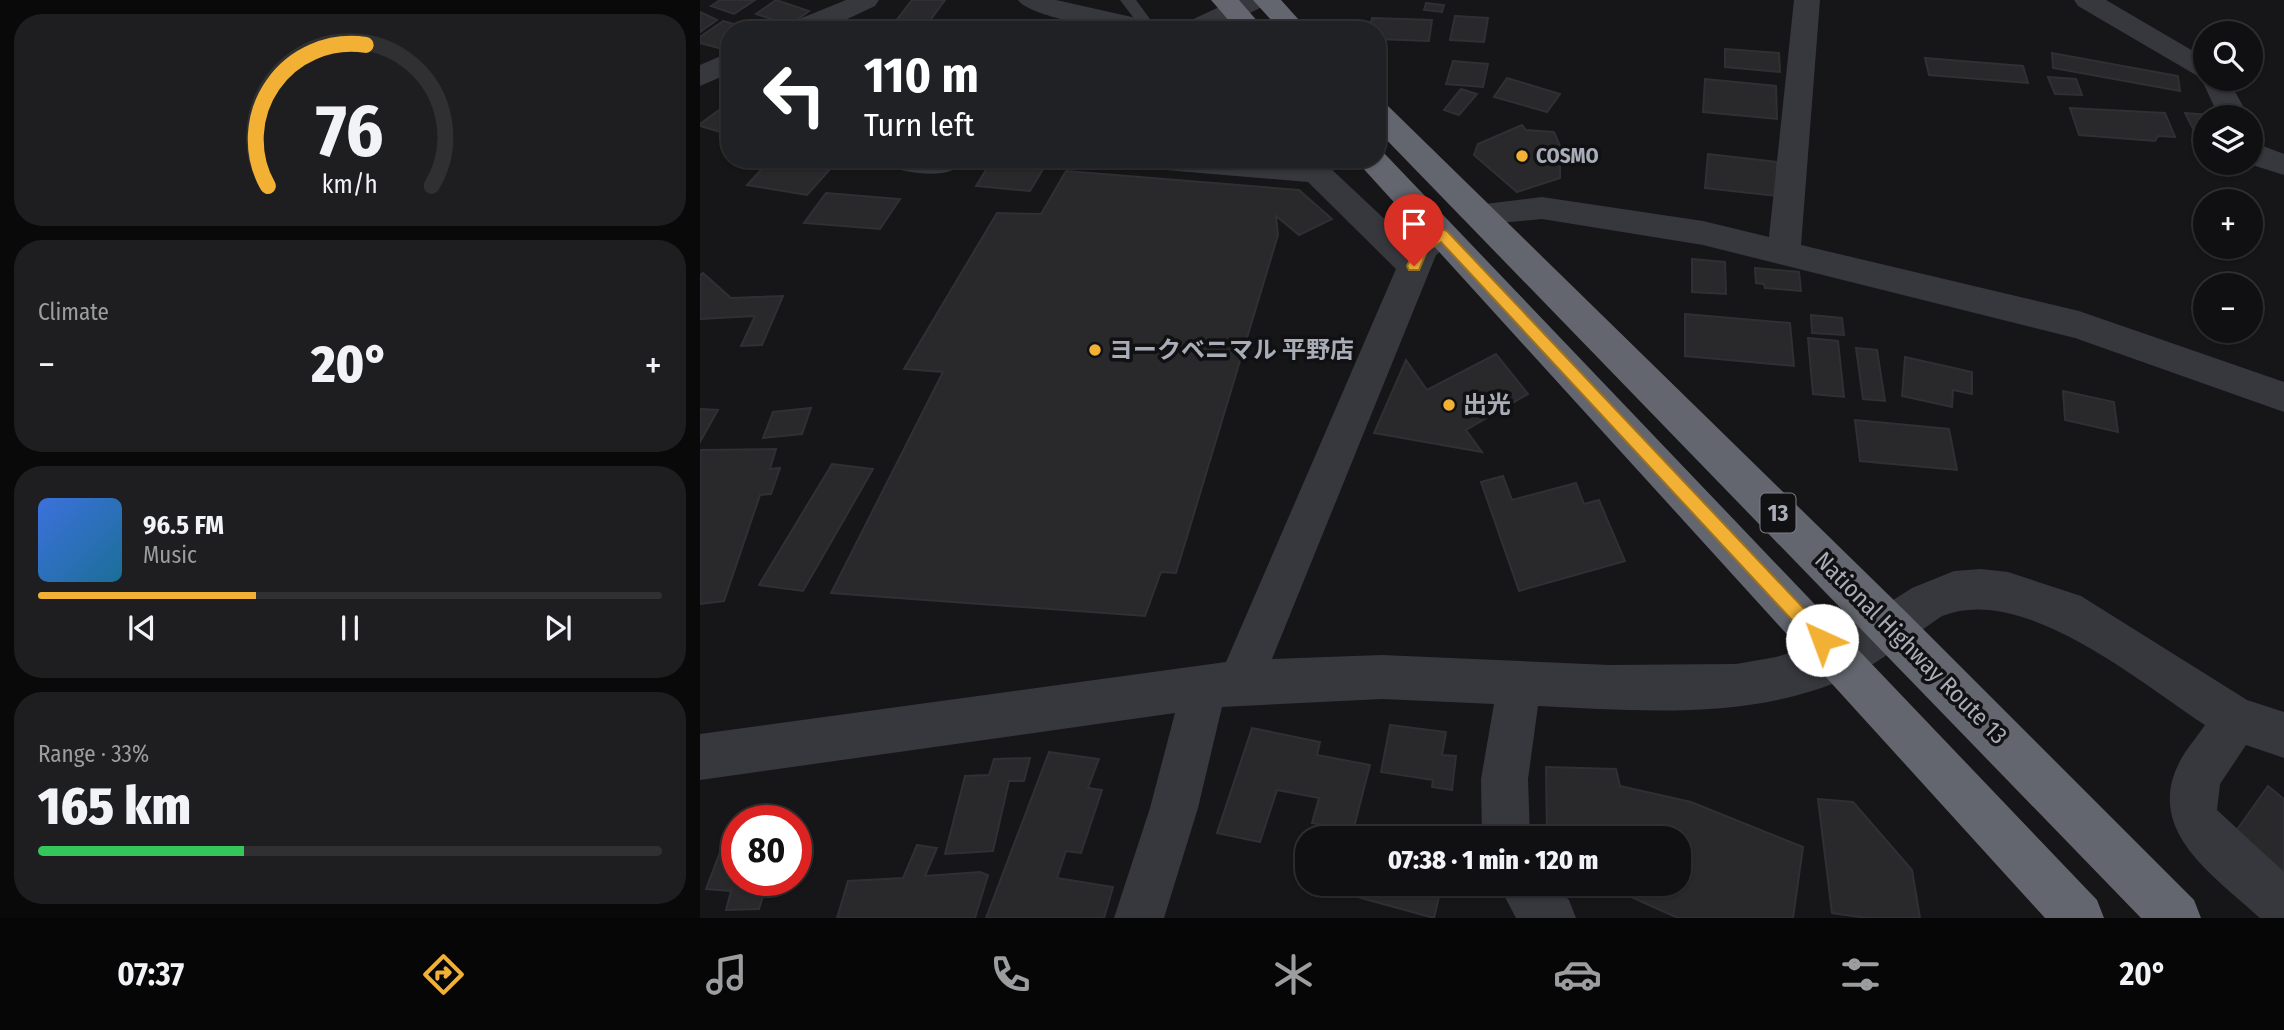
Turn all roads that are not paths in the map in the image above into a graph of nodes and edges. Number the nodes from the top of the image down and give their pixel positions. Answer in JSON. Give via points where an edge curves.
{"nodes":[{"id":1,"x":821,"y":0,"type":"edge"},
{"id":2,"x":1031,"y":0,"type":"edge"},
{"id":3,"x":1128,"y":0,"type":"edge"},
{"id":4,"x":1266,"y":0,"type":"edge"},
{"id":5,"x":1807,"y":0,"type":"edge"},
{"id":6,"x":2087,"y":0,"type":"edge"},
{"id":7,"x":1238,"y":3,"type":"edge"},
{"id":8,"x":857,"y":5,"type":"edge"},
{"id":9,"x":819,"y":21,"type":"edge"},
{"id":10,"x":1114,"y":21,"type":"edge"},
{"id":11,"x":1145,"y":21,"type":"edge"},
{"id":12,"x":1208,"y":21,"type":"edge"},
{"id":13,"x":1247,"y":21,"type":"edge"},
{"id":14,"x":1286,"y":21,"type":"edge"},
{"id":15,"x":2193,"y":63,"type":"edge"},
{"id":16,"x":1386,"y":121,"type":"edge"},
{"id":17,"x":2263,"y":159,"type":"edge"},
{"id":18,"x":2284,"y":165,"type":"edge"},
{"id":19,"x":1266,"y":168,"type":"edge"},
{"id":20,"x":1380,"y":168,"type":"edge"},
{"id":21,"x":1479,"y":214,"type":"junction"},
{"id":22,"x":1442,"y":234,"type":"junction"},
{"id":23,"x":1784,"y":253,"type":"junction"},
{"id":24,"x":1414,"y":266,"type":"junction"},
{"id":25,"x":2284,"y":397,"type":"edge"},
{"id":26,"x":1890,"y":626,"type":"junction"},
{"id":27,"x":1840,"y":659,"type":"junction"},
{"id":28,"x":1521,"y":682,"type":"junction"},
{"id":29,"x":1222,"y":685,"type":"junction"},
{"id":30,"x":2236,"y":719,"type":"junction"},
{"id":31,"x":2284,"y":735,"type":"edge"},
{"id":32,"x":700,"y":757,"type":"edge"},
{"id":33,"x":1505,"y":826,"type":"edge"},
{"id":34,"x":1531,"y":896,"type":"edge"},
{"id":35,"x":2284,"y":906,"type":"edge"},
{"id":36,"x":1139,"y":918,"type":"edge"},
{"id":37,"x":1551,"y":918,"type":"edge"},
{"id":38,"x":2079,"y":918,"type":"edge"},
{"id":39,"x":2176,"y":918,"type":"edge"}],
"edges":[{"from":1,"to":8,"type":"street"},
{"from":2,"to":10,"type":"street"},
{"from":3,"to":11,"type":"lane"},
{"from":4,"to":14,"type":"highway"},
{"from":5,"to":23,"type":"street"},
{"from":6,"to":15,"type":"street"},
{"from":7,"to":12,"type":"street"},
{"from":7,"to":13,"type":"highway"},
{"from":8,"to":9,"type":"street"},
{"from":16,"to":21,"type":"highway","name":"National Highway Route 13","number":"13"},
{"from":17,"to":18,"type":"street"},
{"from":19,"to":24,"type":"street","via":[[1316,172]]},
{"from":20,"to":22,"type":"highway","number":"13"},
{"from":21,"to":23,"type":"street","via":[[1542,208],[1703,233]]},
{"from":21,"to":26,"type":"highway","name":"National Highway Route 13","number":"13"},
{"from":22,"to":24,"type":"street","via":[[1422,248]]},
{"from":22,"to":27,"type":"highway","number":"13"},
{"from":23,"to":25,"type":"street","via":[[2079,325]]},
{"from":24,"to":29,"type":"street"},
{"from":26,"to":27,"type":"street"},
{"from":26,"to":30,"type":"street","via":[[1954,591],[2008,592],[2037,599],[2088,623]]},
{"from":26,"to":39,"type":"highway","name":"National Highway Route 13","number":"13"},
{"from":27,"to":28,"type":"street","via":[[1736,686]]},
{"from":27,"to":38,"type":"highway","number":"13"},
{"from":28,"to":29,"type":"street","via":[[1382,677]]},
{"from":28,"to":33,"type":"street","via":[[1504,773]]},
{"from":29,"to":32,"type":"street"},
{"from":29,"to":36,"type":"street","via":[[1174,808]]},
{"from":30,"to":31,"type":"street"},
{"from":30,"to":35,"type":"street","via":[[2197,777],[2193,810],[2201,830]]},
{"from":34,"to":37,"type":"street"}]}
